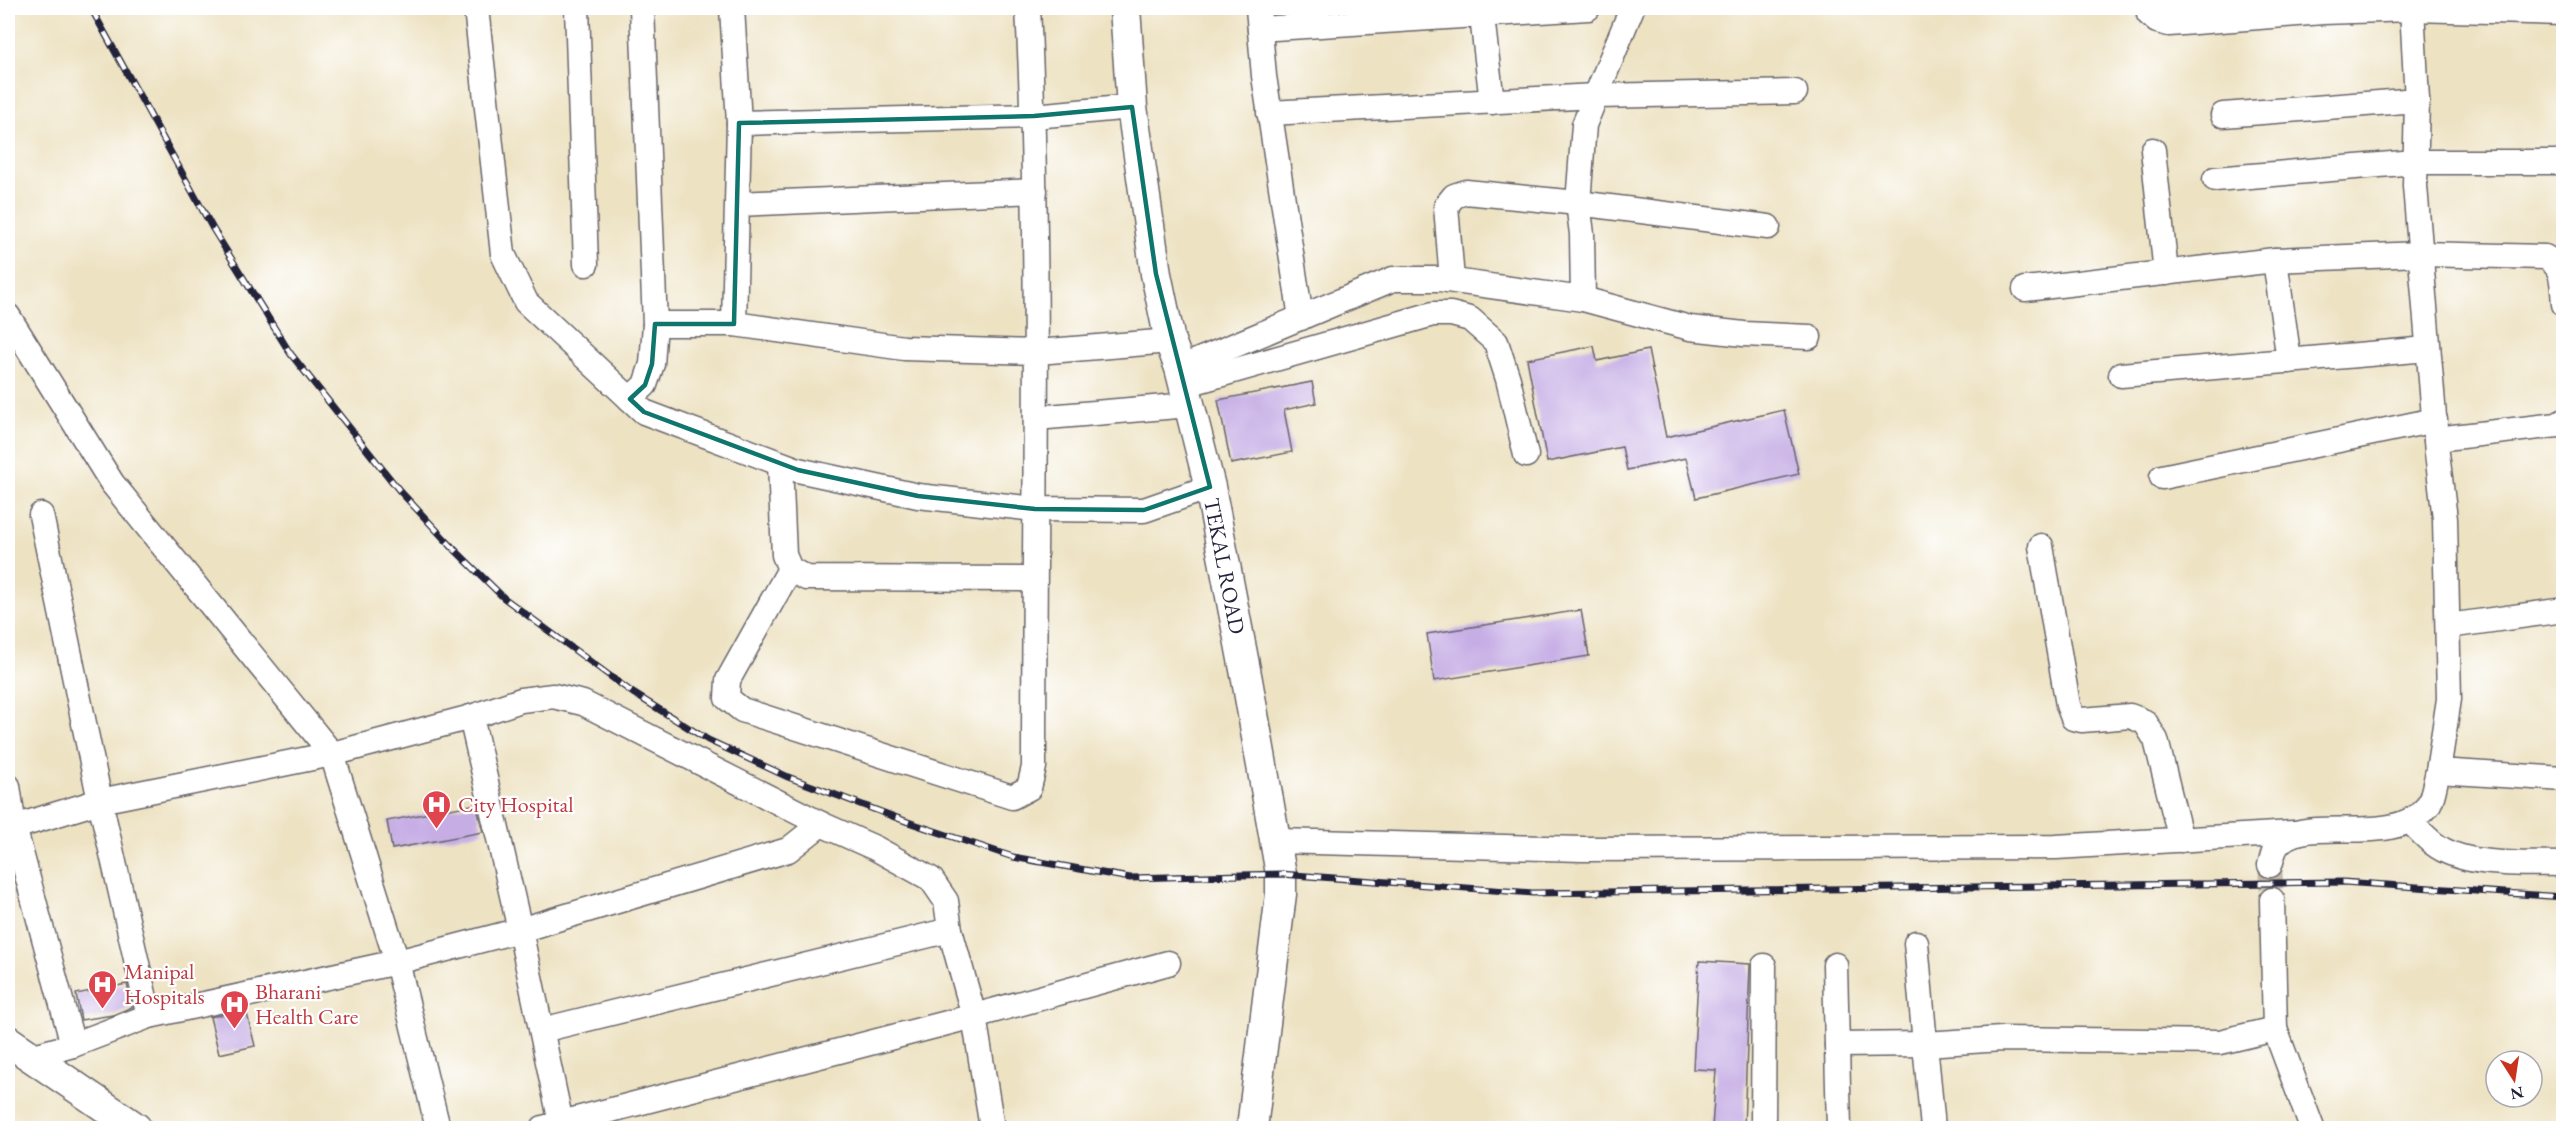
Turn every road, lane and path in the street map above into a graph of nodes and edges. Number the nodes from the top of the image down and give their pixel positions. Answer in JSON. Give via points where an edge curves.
{"nodes":[{"id":1,"x":476,"y":8,"type":"edge"},
{"id":2,"x":577,"y":8,"type":"edge"},
{"id":3,"x":642,"y":8,"type":"edge"},
{"id":4,"x":732,"y":8,"type":"edge"},
{"id":5,"x":1028,"y":8,"type":"edge"},
{"id":6,"x":1125,"y":8,"type":"edge"},
{"id":7,"x":1588,"y":8,"type":"edge"},
{"id":8,"x":1632,"y":8,"type":"edge"},
{"id":9,"x":2149,"y":8,"type":"edge"},
{"id":10,"x":2412,"y":8,"type":"edge"},
{"id":11,"x":2323,"y":10,"type":"edge"},
{"id":12,"x":1481,"y":11,"type":"edge"},
{"id":13,"x":2564,"y":13,"type":"edge"},
{"id":14,"x":2232,"y":14,"type":"edge"},
{"id":15,"x":1259,"y":18,"type":"edge"},
{"id":16,"x":1795,"y":92,"type":"dead end"},
{"id":17,"x":1596,"y":96,"type":"junction"},
{"id":18,"x":2417,"y":100,"type":"junction"},
{"id":19,"x":1492,"y":102,"type":"junction"},
{"id":20,"x":1132,"y":108,"type":"junction"},
{"id":21,"x":1269,"y":113,"type":"junction"},
{"id":22,"x":2223,"y":115,"type":"dead end"},
{"id":23,"x":1034,"y":117,"type":"junction"},
{"id":24,"x":739,"y":123,"type":"junction"},
{"id":25,"x":2153,"y":150,"type":"dead end"},
{"id":26,"x":2415,"y":162,"type":"junction"},
{"id":27,"x":2564,"y":162,"type":"edge"},
{"id":28,"x":2215,"y":179,"type":"dead end"},
{"id":29,"x":1035,"y":191,"type":"junction"},
{"id":30,"x":1578,"y":203,"type":"junction"},
{"id":31,"x":738,"y":204,"type":"junction"},
{"id":32,"x":1767,"y":226,"type":"dead end"},
{"id":33,"x":2420,"y":254,"type":"junction"},
{"id":34,"x":2275,"y":260,"type":"junction"},
{"id":35,"x":586,"y":264,"type":"dead end"},
{"id":36,"x":2166,"y":273,"type":"junction"},
{"id":37,"x":1452,"y":280,"type":"junction"},
{"id":38,"x":2025,"y":289,"type":"dead end"},
{"id":39,"x":1583,"y":299,"type":"junction"},
{"id":40,"x":2564,"y":304,"type":"edge"},
{"id":41,"x":8,"y":316,"type":"edge"},
{"id":42,"x":1301,"y":318,"type":"junction"},
{"id":43,"x":655,"y":324,"type":"junction"},
{"id":44,"x":734,"y":324,"type":"junction"},
{"id":45,"x":1809,"y":337,"type":"dead end"},
{"id":46,"x":1170,"y":341,"type":"junction"},
{"id":47,"x":2428,"y":349,"type":"junction"},
{"id":48,"x":1037,"y":352,"type":"junction"},
{"id":49,"x":2289,"y":361,"type":"junction"},
{"id":50,"x":2121,"y":375,"type":"dead end"},
{"id":51,"x":1185,"y":386,"type":"junction"},
{"id":52,"x":630,"y":399,"type":"junction"},
{"id":53,"x":1036,"y":418,"type":"junction"},
{"id":54,"x":2564,"y":421,"type":"edge"},
{"id":55,"x":2436,"y":429,"type":"junction"},
{"id":56,"x":1526,"y":455,"type":"dead end"},
{"id":57,"x":780,"y":464,"type":"junction"},
{"id":58,"x":2162,"y":477,"type":"dead end"},
{"id":59,"x":1210,"y":487,"type":"junction"},
{"id":60,"x":1035,"y":509,"type":"junction"},
{"id":61,"x":41,"y":515,"type":"dead end"},
{"id":62,"x":2041,"y":546,"type":"dead end"},
{"id":63,"x":790,"y":569,"type":"junction"},
{"id":64,"x":1034,"y":579,"type":"junction"},
{"id":65,"x":2564,"y":609,"type":"edge"},
{"id":66,"x":2448,"y":626,"type":"junction"},
{"id":67,"x":471,"y":717,"type":"junction"},
{"id":68,"x":332,"y":754,"type":"junction"},
{"id":69,"x":2438,"y":771,"type":"junction"},
{"id":70,"x":2564,"y":779,"type":"edge"},
{"id":71,"x":8,"y":786,"type":"edge"},
{"id":72,"x":100,"y":801,"type":"junction"},
{"id":73,"x":2410,"y":821,"type":"junction"},
{"id":74,"x":821,"y":824,"type":"junction"},
{"id":75,"x":11,"y":828,"type":"edge"},
{"id":76,"x":2293,"y":833,"type":"junction"},
{"id":77,"x":2181,"y":840,"type":"junction"},
{"id":78,"x":1276,"y":842,"type":"junction"},
{"id":79,"x":2564,"y":864,"type":"edge"},
{"id":80,"x":2270,"y":865,"type":"tunnel mouth"},
{"id":81,"x":2271,"y":900,"type":"tunnel mouth"},
{"id":82,"x":520,"y":930,"type":"junction"},
{"id":83,"x":950,"y":930,"type":"junction"},
{"id":84,"x":1916,"y":943,"type":"dead end"},
{"id":85,"x":397,"y":962,"type":"junction"},
{"id":86,"x":1168,"y":963,"type":"dead end"},
{"id":87,"x":1764,"y":966,"type":"dead end"},
{"id":88,"x":1835,"y":966,"type":"dead end"},
{"id":89,"x":149,"y":1016,"type":"junction"},
{"id":90,"x":974,"y":1016,"type":"junction"},
{"id":91,"x":2275,"y":1029,"type":"junction"},
{"id":92,"x":542,"y":1030,"type":"junction"},
{"id":93,"x":1925,"y":1044,"type":"junction"},
{"id":94,"x":72,"y":1045,"type":"junction"},
{"id":95,"x":1837,"y":1045,"type":"junction"},
{"id":96,"x":19,"y":1049,"type":"edge"},
{"id":97,"x":556,"y":1127,"type":"edge"},
{"id":98,"x":136,"y":1128,"type":"edge"},
{"id":99,"x":438,"y":1128,"type":"edge"},
{"id":100,"x":992,"y":1128,"type":"edge"},
{"id":101,"x":1252,"y":1128,"type":"edge"},
{"id":102,"x":1763,"y":1128,"type":"edge"},
{"id":103,"x":1839,"y":1128,"type":"edge"},
{"id":104,"x":1933,"y":1128,"type":"edge"},
{"id":105,"x":2312,"y":1128,"type":"edge"}],
"edges":[{"from":1,"to":52,"type":"street","via":[[503,254],[526,302]]},
{"from":2,"to":35,"type":"street"},
{"from":3,"to":43,"type":"street"},
{"from":4,"to":24,"type":"street"},
{"from":5,"to":23,"type":"street"},
{"from":6,"to":20,"type":"main road","name":"TEKAL ROAD"},
{"from":7,"to":12,"type":"street"},
{"from":8,"to":17,"type":"street"},
{"from":9,"to":14,"type":"street","via":[[2149,14],[2157,21],[2169,24]]},
{"from":10,"to":11,"type":"street"},
{"from":10,"to":13,"type":"street"},
{"from":10,"to":18,"type":"street"},
{"from":11,"to":14,"type":"street"},
{"from":12,"to":15,"type":"street"},
{"from":12,"to":19,"type":"street"},
{"from":15,"to":21,"type":"street"},
{"from":16,"to":17,"type":"street"},
{"from":17,"to":19,"type":"street"},
{"from":17,"to":30,"type":"street","via":[[1584,125]]},
{"from":18,"to":22,"type":"street"},
{"from":18,"to":26,"type":"street"},
{"from":19,"to":21,"type":"street"},
{"from":20,"to":23,"type":"street"},
{"from":20,"to":46,"type":"main road","name":"TEKAL ROAD","via":[[1156,274]]},
{"from":21,"to":42,"type":"street"},
{"from":23,"to":24,"type":"street"},
{"from":23,"to":29,"type":"street"},
{"from":24,"to":31,"type":"street"},
{"from":25,"to":36,"type":"street"},
{"from":26,"to":27,"type":"street"},
{"from":26,"to":28,"type":"street"},
{"from":26,"to":33,"type":"street"},
{"from":29,"to":31,"type":"street"},
{"from":29,"to":48,"type":"street"},
{"from":30,"to":32,"type":"street"},
{"from":30,"to":37,"type":"street","via":[[1466,192],[1454,196],[1446,206]]},
{"from":30,"to":39,"type":"street"},
{"from":31,"to":44,"type":"street"},
{"from":33,"to":34,"type":"street"},
{"from":33,"to":40,"type":"street","via":[[2546,257],[2556,262],[2561,274]]},
{"from":33,"to":47,"type":"street"},
{"from":34,"to":36,"type":"street"},
{"from":34,"to":49,"type":"street"},
{"from":36,"to":38,"type":"street"},
{"from":37,"to":39,"type":"street"},
{"from":37,"to":42,"type":"street","via":[[1393,279]]},
{"from":39,"to":45,"type":"street","via":[[1690,328]]},
{"from":41,"to":68,"type":"street","via":[[112,483]]},
{"from":42,"to":51,"type":"street"},
{"from":43,"to":44,"type":"street"},
{"from":43,"to":52,"type":"street","via":[[652,364],[645,385]]},
{"from":44,"to":48,"type":"street","via":[[904,348]]},
{"from":46,"to":48,"type":"street"},
{"from":46,"to":51,"type":"main road","name":"TEKAL ROAD"},
{"from":47,"to":49,"type":"street"},
{"from":47,"to":55,"type":"street"},
{"from":48,"to":53,"type":"street"},
{"from":49,"to":50,"type":"street"},
{"from":51,"to":53,"type":"street"},
{"from":51,"to":56,"type":"street","via":[[1433,314],[1451,314],[1470,319],[1496,342]]},
{"from":51,"to":59,"type":"main road","name":"TEKAL ROAD"},
{"from":52,"to":57,"type":"street","via":[[644,412]]},
{"from":53,"to":60,"type":"street"},
{"from":54,"to":55,"type":"street","via":[[2557,425]]},
{"from":55,"to":58,"type":"street"},
{"from":55,"to":66,"type":"street","via":[[2445,519]]},
{"from":57,"to":60,"type":"street","via":[[918,496]]},
{"from":57,"to":63,"type":"street","via":[[784,555]]},
{"from":59,"to":60,"type":"street","via":[[1144,510]]},
{"from":59,"to":78,"type":"main road","name":"TEKAL ROAD"},
{"from":60,"to":64,"type":"street"},
{"from":61,"to":72,"type":"street"},
{"from":62,"to":77,"type":"street","via":[[2073,718],[2130,716],[2145,722],[2156,740]]},
{"from":63,"to":64,"type":"street","via":[[806,578]]},
{"from":63,"to":64,"type":"street","via":[[728,680],[727,699],[742,710],[1012,797],[1029,788],[1034,767]]},
{"from":65,"to":66,"type":"street"},
{"from":66,"to":69,"type":"street","via":[[2449,699]]},
{"from":67,"to":68,"type":"street"},
{"from":67,"to":74,"type":"street","via":[[521,700],[553,696],[583,703]]},
{"from":67,"to":82,"type":"street"},
{"from":68,"to":72,"type":"street"},
{"from":68,"to":85,"type":"street"},
{"from":69,"to":70,"type":"street"},
{"from":69,"to":73,"type":"street","via":[[2428,806]]},
{"from":71,"to":75,"type":"street"},
{"from":72,"to":75,"type":"street"},
{"from":72,"to":89,"type":"street"},
{"from":73,"to":76,"type":"street","via":[[2378,830]]},
{"from":73,"to":79,"type":"street","via":[[2435,845],[2461,857]]},
{"from":74,"to":82,"type":"street","via":[[788,850]]},
{"from":74,"to":83,"type":"street","via":[[931,879],[946,901]]},
{"from":75,"to":94,"type":"street"},
{"from":76,"to":77,"type":"street"},
{"from":76,"to":80,"type":"street","via":[[2276,846]]},
{"from":77,"to":78,"type":"street","via":[[2056,847],[1594,849]]},
{"from":78,"to":101,"type":"main road","name":"TEKAL ROAD","via":[[1281,894]]},
{"from":81,"to":91,"type":"street"},
{"from":82,"to":85,"type":"street"},
{"from":82,"to":92,"type":"street"},
{"from":83,"to":90,"type":"street"},
{"from":83,"to":92,"type":"street"},
{"from":84,"to":93,"type":"street"},
{"from":85,"to":89,"type":"street"},
{"from":85,"to":99,"type":"street"},
{"from":86,"to":90,"type":"street"},
{"from":87,"to":102,"type":"street"},
{"from":88,"to":95,"type":"street"},
{"from":89,"to":94,"type":"street"},
{"from":90,"to":97,"type":"street"},
{"from":90,"to":100,"type":"street"},
{"from":91,"to":93,"type":"street","via":[[2220,1042],[2002,1039]]},
{"from":91,"to":105,"type":"street"},
{"from":92,"to":97,"type":"street"},
{"from":93,"to":95,"type":"street"},
{"from":93,"to":104,"type":"street"},
{"from":94,"to":96,"type":"street"},
{"from":95,"to":103,"type":"street"},
{"from":96,"to":98,"type":"main road"}]}
